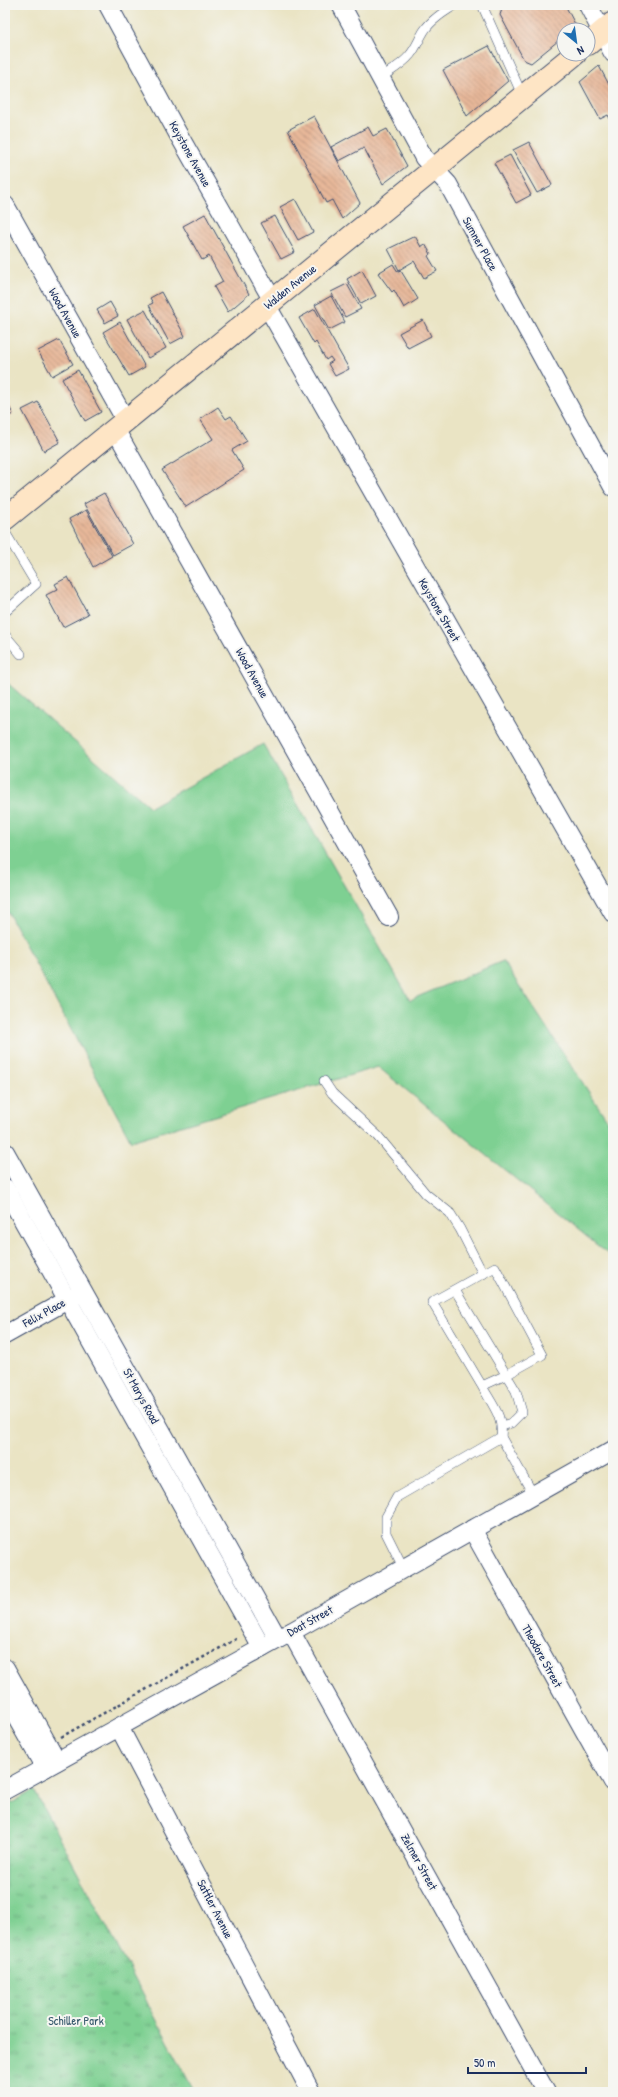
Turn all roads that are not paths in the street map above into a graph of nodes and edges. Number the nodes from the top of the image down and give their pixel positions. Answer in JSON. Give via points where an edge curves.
{"nodes":[{"id":1,"x":108,"y":5,"type":"edge"},
{"id":2,"x":341,"y":5,"type":"edge"},
{"id":3,"x":455,"y":5,"type":"edge"},
{"id":4,"x":482,"y":5,"type":"edge"},
{"id":5,"x":588,"y":5,"type":"edge"},
{"id":6,"x":601,"y":33,"type":"edge"},
{"id":7,"x":613,"y":53,"type":"edge"},
{"id":8,"x":566,"y":62,"type":"edge"},
{"id":9,"x":380,"y":78,"type":"junction"},
{"id":10,"x":524,"y":97,"type":"junction"},
{"id":11,"x":435,"y":170,"type":"junction"},
{"id":12,"x":5,"y":205,"type":"edge"},
{"id":13,"x":270,"y":303,"type":"junction"},
{"id":14,"x":120,"y":425,"type":"junction"},
{"id":15,"x":613,"y":487,"type":"edge"},
{"id":16,"x":5,"y":519,"type":"edge"},
{"id":17,"x":5,"y":532,"type":"edge"},
{"id":18,"x":5,"y":612,"type":"edge"},
{"id":19,"x":5,"y":635,"type":"edge"},
{"id":20,"x":21,"y":654,"type":"dead end"},
{"id":21,"x":613,"y":913,"type":"edge"},
{"id":22,"x":389,"y":917,"type":"dead end"},
{"id":23,"x":324,"y":1081,"type":"dead end"},
{"id":24,"x":5,"y":1152,"type":"edge"},
{"id":25,"x":5,"y":1188,"type":"edge"},
{"id":26,"x":484,"y":1274,"type":"junction"},
{"id":27,"x":455,"y":1290,"type":"junction"},
{"id":28,"x":75,"y":1296,"type":"junction"},
{"id":29,"x":5,"y":1335,"type":"edge"},
{"id":30,"x":506,"y":1376,"type":"junction"},
{"id":31,"x":482,"y":1386,"type":"junction"},
{"id":32,"x":502,"y":1426,"type":"junction"},
{"id":33,"x":500,"y":1437,"type":"junction"},
{"id":34,"x":613,"y":1450,"type":"edge"},
{"id":35,"x":533,"y":1494,"type":"junction"},
{"id":36,"x":472,"y":1529,"type":"junction"},
{"id":37,"x":404,"y":1568,"type":"junction"},
{"id":38,"x":277,"y":1640,"type":"junction"},
{"id":39,"x":5,"y":1668,"type":"edge"},
{"id":40,"x":5,"y":1697,"type":"edge"},
{"id":41,"x":119,"y":1727,"type":"junction"},
{"id":42,"x":51,"y":1764,"type":"junction"},
{"id":43,"x":613,"y":1782,"type":"edge"},
{"id":44,"x":5,"y":1790,"type":"edge"},
{"id":45,"x":311,"y":2092,"type":"edge"},
{"id":46,"x":546,"y":2092,"type":"edge"}],
"edges":[{"from":1,"to":13,"type":"street","name":"Keystone Avenue"},
{"from":2,"to":9,"type":"street","name":"Sumner Place"},
{"from":3,"to":9,"type":"lane","via":[[438,16],[424,31],[409,56]]},
{"from":4,"to":10,"type":"lane"},
{"from":5,"to":6,"type":"street"},
{"from":6,"to":7,"type":"street"},
{"from":8,"to":10,"type":"main road","name":"Walden Avenue"},
{"from":9,"to":11,"type":"street","name":"Sumner Place","via":[[424,158]]},
{"from":10,"to":11,"type":"main road","name":"Walden Avenue"},
{"from":11,"to":13,"type":"main road","name":"Walden Avenue"},
{"from":11,"to":15,"type":"street","name":"Sumner Place","via":[[448,184]]},
{"from":12,"to":14,"type":"street","name":"Wood Avenue"},
{"from":13,"to":14,"type":"main road","name":"Walden Avenue"},
{"from":13,"to":21,"type":"street","name":"Keystone Street"},
{"from":14,"to":16,"type":"main road","name":"Walden Avenue"},
{"from":14,"to":22,"type":"street","name":"Wood Avenue"},
{"from":17,"to":18,"type":"lane","via":[[36,584]]},
{"from":19,"to":20,"type":"lane"},
{"from":23,"to":26,"type":"lane","via":[[332,1093],[378,1136],[426,1194],[450,1213]]},
{"from":24,"to":28,"type":"street","name":"St Marys Road"},
{"from":25,"to":28,"type":"street","name":"St Marys Road"},
{"from":26,"to":27,"type":"lane"},
{"from":26,"to":30,"type":"lane","via":[[496,1267],[542,1355]]},
{"from":27,"to":30,"type":"lane"},
{"from":27,"to":31,"type":"lane","via":[[432,1302]]},
{"from":28,"to":29,"type":"street","name":"Felix Place"},
{"from":28,"to":38,"type":"street","name":"St Marys Road","via":[[155,1438]]},
{"from":30,"to":31,"type":"lane"},
{"from":30,"to":32,"type":"lane","via":[[516,1391],[522,1412],[511,1423]]},
{"from":31,"to":32,"type":"lane"},
{"from":32,"to":33,"type":"lane"},
{"from":33,"to":35,"type":"lane"},
{"from":33,"to":37,"type":"lane","via":[[397,1497],[386,1517],[386,1533]]},
{"from":34,"to":35,"type":"street","name":"Doat Street"},
{"from":35,"to":36,"type":"street","name":"Doat Street"},
{"from":36,"to":37,"type":"street","name":"Doat Street"},
{"from":36,"to":43,"type":"street","name":"Theodore Street"},
{"from":37,"to":38,"type":"street","name":"Doat Street"},
{"from":38,"to":41,"type":"street","name":"Doat Street"},
{"from":38,"to":46,"type":"street","name":"Zelmer Street"},
{"from":39,"to":42,"type":"street"},
{"from":40,"to":42,"type":"street"},
{"from":41,"to":42,"type":"street","name":"Doat Street"},
{"from":41,"to":45,"type":"street","name":"Sattler Avenue"},
{"from":42,"to":44,"type":"street","name":"Doat Street"}]}
